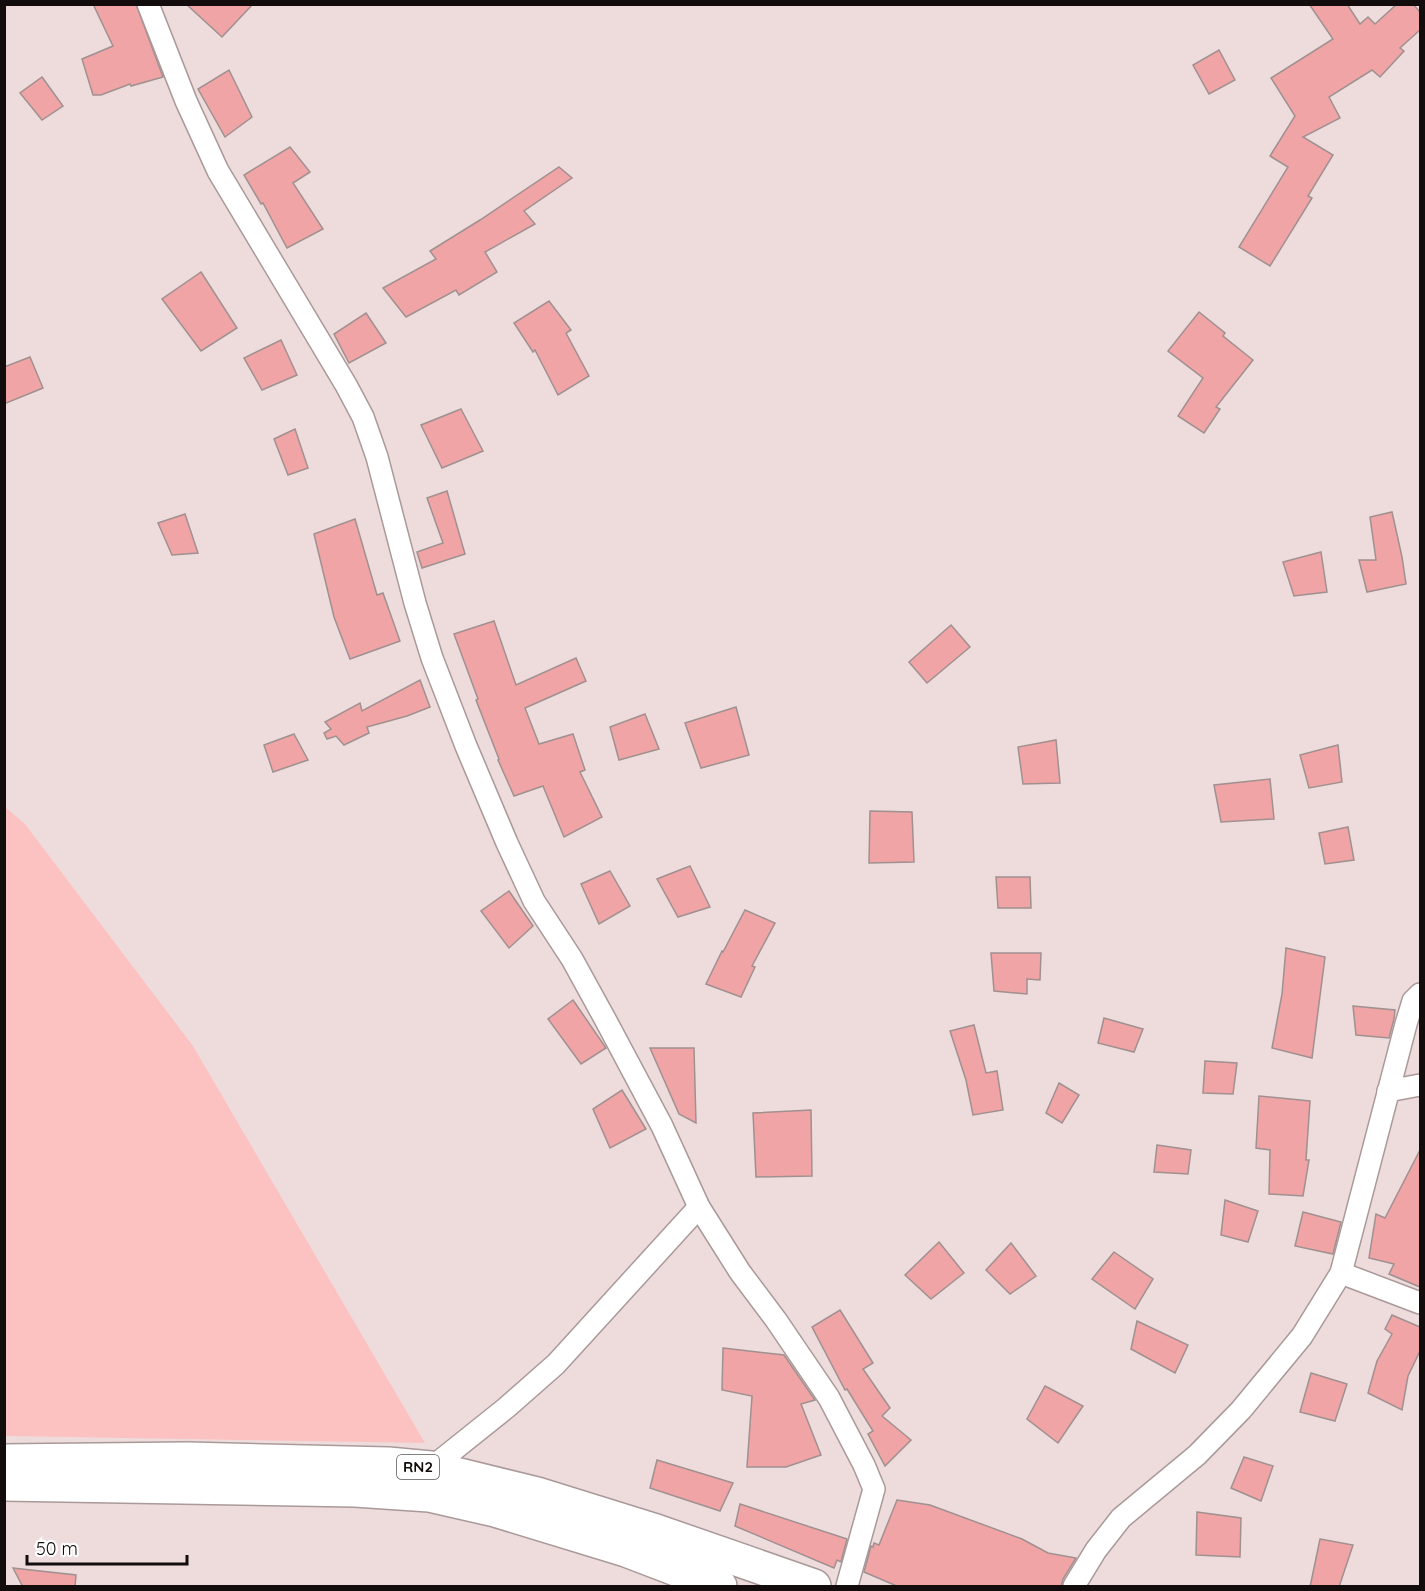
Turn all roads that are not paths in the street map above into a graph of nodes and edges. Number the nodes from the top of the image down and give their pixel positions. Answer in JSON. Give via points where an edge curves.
{"nodes":[{"id":1,"x":148,"y":4,"type":"edge"},
{"id":2,"x":1420,"y":994,"type":"edge"},
{"id":3,"x":1420,"y":1085,"type":"edge"},
{"id":4,"x":1389,"y":1090,"type":"junction"},
{"id":5,"x":699,"y":1207,"type":"junction"},
{"id":6,"x":1341,"y":1273,"type":"junction"},
{"id":7,"x":1420,"y":1303,"type":"edge"},
{"id":8,"x":4,"y":1461,"type":"edge"},
{"id":9,"x":431,"y":1468,"type":"junction"},
{"id":10,"x":4,"y":1485,"type":"edge"},
{"id":11,"x":720,"y":1587,"type":"edge"},
{"id":12,"x":814,"y":1587,"type":"edge"},
{"id":13,"x":846,"y":1587,"type":"edge"},
{"id":14,"x":1074,"y":1587,"type":"edge"}],
"edges":[{"from":1,"to":5,"type":"street","via":[[218,171],[363,417],[432,658],[498,822],[534,901],[572,959],[662,1126]]},
{"from":2,"to":4,"type":"street","via":[[1413,1001]]},
{"from":3,"to":4,"type":"street"},
{"from":4,"to":6,"type":"street"},
{"from":5,"to":9,"type":"street","via":[[556,1364]]},
{"from":5,"to":13,"type":"street","via":[[829,1398],[874,1489]]},
{"from":6,"to":7,"type":"street"},
{"from":6,"to":14,"type":"street","via":[[1302,1336],[1241,1410],[1197,1455],[1120,1518]]},
{"from":8,"to":9,"type":"highway","number":"RN2","via":[[188,1459]]},
{"from":9,"to":12,"type":"highway","number":"RN2","via":[[635,1524]]},
{"from":10,"to":11,"type":"highway","number":"RN2","via":[[355,1490],[429,1495],[495,1510],[627,1550]]}]}
